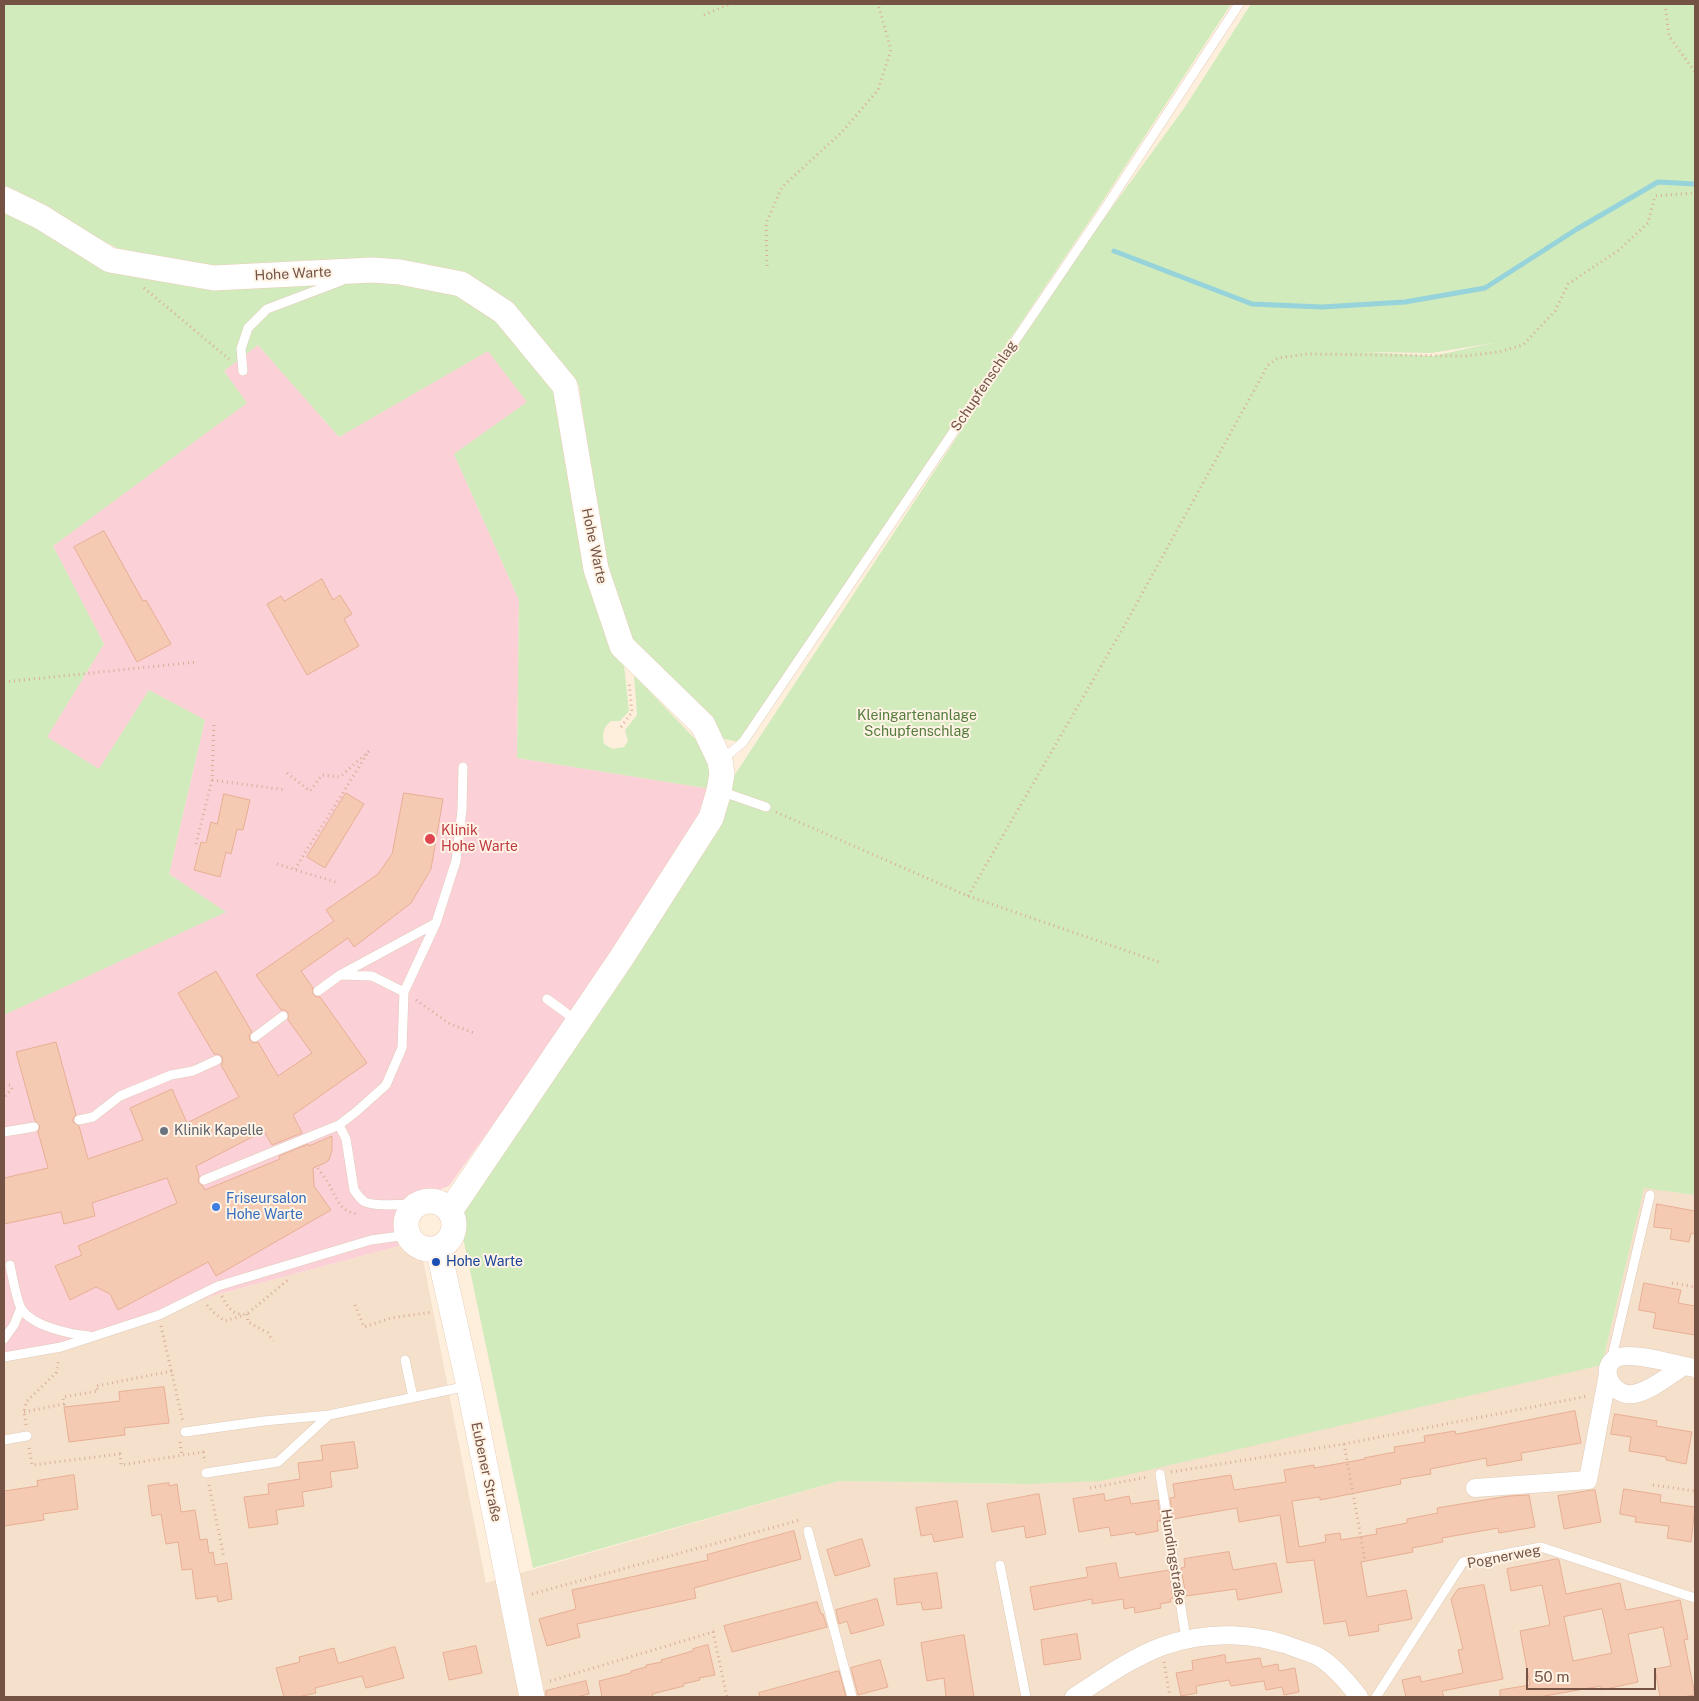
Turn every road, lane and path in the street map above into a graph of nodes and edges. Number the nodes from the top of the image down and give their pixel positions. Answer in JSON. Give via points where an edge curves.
{"nodes":[{"id":1,"x":730,"y":4,"type":"edge"},
{"id":2,"x":878,"y":4,"type":"edge"},
{"id":3,"x":1239,"y":4,"type":"edge"},
{"id":4,"x":1665,"y":4,"type":"edge"},
{"id":5,"x":704,"y":15,"type":"dead end"},
{"id":6,"x":1695,"y":72,"type":"edge"},
{"id":7,"x":1695,"y":193,"type":"edge"},
{"id":8,"x":4,"y":199,"type":"edge"},
{"id":9,"x":767,"y":266,"type":"dead end"},
{"id":10,"x":372,"y":270,"type":"junction"},
{"id":11,"x":140,"y":285,"type":"dead end"},
{"id":12,"x":243,"y":371,"type":"joint"},
{"id":13,"x":626,"y":650,"type":"junction"},
{"id":14,"x":197,"y":662,"type":"dead end"},
{"id":15,"x":4,"y":682,"type":"edge"},
{"id":16,"x":214,"y":722,"type":"dead end"},
{"id":17,"x":621,"y":727,"type":"dead end"},
{"id":18,"x":720,"y":761,"type":"junction"},
{"id":19,"x":463,"y":767,"type":"dead end"},
{"id":20,"x":287,"y":773,"type":"dead end"},
{"id":21,"x":212,"y":780,"type":"junction"},
{"id":22,"x":286,"y":790,"type":"dead end"},
{"id":23,"x":719,"y":791,"type":"junction"},
{"id":24,"x":766,"y":807,"type":"joint"},
{"id":25,"x":196,"y":844,"type":"dead end"},
{"id":26,"x":278,"y":864,"type":"dead end"},
{"id":27,"x":295,"y":869,"type":"junction"},
{"id":28,"x":338,"y":883,"type":"dead end"},
{"id":29,"x":968,"y":896,"type":"junction"},
{"id":30,"x":436,"y":923,"type":"junction"},
{"id":31,"x":1162,"y":963,"type":"dead end"},
{"id":32,"x":340,"y":974,"type":"junction"},
{"id":33,"x":318,"y":991,"type":"dead end"},
{"id":34,"x":404,"y":992,"type":"junction"},
{"id":35,"x":547,"y":999,"type":"dead end"},
{"id":36,"x":283,"y":1016,"type":"dead end"},
{"id":37,"x":579,"y":1022,"type":"junction"},
{"id":38,"x":474,"y":1034,"type":"dead end"},
{"id":39,"x":255,"y":1037,"type":"dead end"},
{"id":40,"x":217,"y":1060,"type":"dead end"},
{"id":41,"x":4,"y":1084,"type":"edge"},
{"id":42,"x":4,"y":1097,"type":"edge"},
{"id":43,"x":79,"y":1120,"type":"dead end"},
{"id":44,"x":339,"y":1125,"type":"junction"},
{"id":45,"x":34,"y":1127,"type":"dead end"},
{"id":46,"x":4,"y":1132,"type":"edge"},
{"id":47,"x":204,"y":1180,"type":"dead end"},
{"id":48,"x":1650,"y":1195,"type":"dead end"},
{"id":49,"x":419,"y":1204,"type":"junction"},
{"id":50,"x":450,"y":1211,"type":"junction"},
{"id":51,"x":408,"y":1235,"type":"junction"},
{"id":52,"x":438,"y":1248,"type":"junction"},
{"id":53,"x":297,"y":1262,"type":"junction"},
{"id":54,"x":10,"y":1265,"type":"dead end"},
{"id":55,"x":1672,"y":1283,"type":"dead end"},
{"id":56,"x":218,"y":1286,"type":"junction"},
{"id":57,"x":1695,"y":1287,"type":"edge"},
{"id":58,"x":200,"y":1294,"type":"junction"},
{"id":59,"x":355,"y":1305,"type":"dead end"},
{"id":60,"x":21,"y":1308,"type":"junction"},
{"id":61,"x":434,"y":1312,"type":"dead end"},
{"id":62,"x":247,"y":1314,"type":"junction"},
{"id":63,"x":159,"y":1316,"type":"junction"},
{"id":64,"x":92,"y":1337,"type":"junction"},
{"id":65,"x":4,"y":1339,"type":"edge"},
{"id":66,"x":273,"y":1341,"type":"dead end"},
{"id":67,"x":61,"y":1347,"type":"junction"},
{"id":68,"x":4,"y":1358,"type":"edge"},
{"id":69,"x":405,"y":1360,"type":"dead end"},
{"id":70,"x":1690,"y":1367,"type":"edge"},
{"id":71,"x":1609,"y":1369,"type":"junction"},
{"id":72,"x":172,"y":1371,"type":"junction"},
{"id":73,"x":468,"y":1386,"type":"junction"},
{"id":74,"x":1604,"y":1394,"type":"junction"},
{"id":75,"x":413,"y":1397,"type":"junction"},
{"id":76,"x":24,"y":1412,"type":"junction"},
{"id":77,"x":329,"y":1415,"type":"junction"},
{"id":78,"x":185,"y":1432,"type":"junction"},
{"id":79,"x":27,"y":1436,"type":"junction"},
{"id":80,"x":4,"y":1440,"type":"edge"},
{"id":81,"x":1344,"y":1444,"type":"junction"},
{"id":82,"x":182,"y":1456,"type":"junction"},
{"id":83,"x":206,"y":1473,"type":"junction"},
{"id":84,"x":1160,"y":1474,"type":"junction"},
{"id":85,"x":1653,"y":1485,"type":"dead end"},
{"id":86,"x":1090,"y":1488,"type":"dead end"},
{"id":87,"x":1475,"y":1488,"type":"dead end"},
{"id":88,"x":1695,"y":1491,"type":"edge"},
{"id":89,"x":808,"y":1531,"type":"joint"},
{"id":90,"x":224,"y":1558,"type":"dead end"},
{"id":91,"x":1365,"y":1560,"type":"dead end"},
{"id":92,"x":1000,"y":1565,"type":"dead end"},
{"id":93,"x":531,"y":1594,"type":"dead end"},
{"id":94,"x":1695,"y":1598,"type":"edge"},
{"id":95,"x":1186,"y":1639,"type":"junction"},
{"id":96,"x":1162,"y":1647,"type":"junction"},
{"id":97,"x":550,"y":1681,"type":"dead end"},
{"id":98,"x":532,"y":1697,"type":"edge"},
{"id":99,"x":727,"y":1697,"type":"edge"},
{"id":100,"x":852,"y":1697,"type":"edge"},
{"id":101,"x":1026,"y":1697,"type":"edge"},
{"id":102,"x":1074,"y":1697,"type":"edge"},
{"id":103,"x":1170,"y":1697,"type":"edge"},
{"id":104,"x":1359,"y":1697,"type":"edge"},
{"id":105,"x":1376,"y":1697,"type":"edge"}],
"edges":[{"from":1,"to":5,"type":"path"},
{"from":2,"to":9,"type":"path","via":[[891,50],[878,90],[842,132],[782,187],[766,223]]},
{"from":3,"to":18,"type":"lane","name":"Schupfenschlag","via":[[743,742]]},
{"from":4,"to":6,"type":"path","via":[[1669,36]]},
{"from":7,"to":29,"type":"path","via":[[1654,196],[1648,223],[1619,250],[1568,284],[1555,311],[1523,346],[1465,356],[1307,354],[1278,358],[1268,365],[1122,630]]},
{"from":8,"to":10,"type":"street","name":"Hohe Warte","via":[[41,217],[110,260],[214,278]]},
{"from":10,"to":12,"type":"lane","via":[[267,309],[248,328],[241,349]]},
{"from":10,"to":13,"type":"street","name":"Hohe Warte","via":[[460,284],[504,312],[565,386],[596,569]]},
{"from":11,"to":12,"type":"path"},
{"from":13,"to":17,"type":"path","via":[[632,712]]},
{"from":13,"to":18,"type":"street","name":"Hohe Warte","via":[[703,724]]},
{"from":14,"to":15,"type":"path"},
{"from":16,"to":21,"type":"path"},
{"from":18,"to":23,"type":"street","name":"Hohe Warte"},
{"from":19,"to":30,"type":"lane","via":[[456,860]]},
{"from":20,"to":27,"type":"path","via":[[310,791],[322,775],[340,777],[369,751]]},
{"from":21,"to":22,"type":"path"},
{"from":21,"to":25,"type":"path"},
{"from":23,"to":24,"type":"lane"},
{"from":23,"to":37,"type":"street","name":"Hohe Warte","via":[[711,818]]},
{"from":24,"to":29,"type":"path"},
{"from":26,"to":27,"type":"path"},
{"from":27,"to":28,"type":"path"},
{"from":29,"to":31,"type":"path"},
{"from":30,"to":32,"type":"lane"},
{"from":30,"to":34,"type":"lane"},
{"from":32,"to":33,"type":"lane"},
{"from":32,"to":34,"type":"lane","via":[[372,976]]},
{"from":34,"to":38,"type":"path","via":[[450,1024]]},
{"from":34,"to":44,"type":"lane","via":[[402,1048],[386,1085]]},
{"from":35,"to":37,"type":"lane"},
{"from":36,"to":39,"type":"lane"},
{"from":37,"to":50,"type":"street","name":"Hohe Warte"},
{"from":40,"to":43,"type":"lane","via":[[120,1096],[93,1117]]},
{"from":41,"to":42,"type":"path","via":[[11,1085],[12,1090]]},
{"from":44,"to":47,"type":"lane"},
{"from":44,"to":49,"type":"lane","via":[[346,1138],[354,1190],[359,1197],[366,1202],[383,1205]]},
{"from":45,"to":46,"type":"lane"},
{"from":48,"to":71,"type":"lane"},
{"from":49,"to":50,"type":"street","via":[[436,1202]]},
{"from":49,"to":51,"type":"street","via":[[408,1217]]},
{"from":50,"to":52,"type":"street","via":[[454,1222],[452,1235]]},
{"from":51,"to":52,"type":"street","via":[[421,1247]]},
{"from":51,"to":53,"type":"lane","via":[[371,1240]]},
{"from":52,"to":73,"type":"street","name":"Eubener Straße"},
{"from":53,"to":56,"type":"lane"},
{"from":53,"to":62,"type":"path","via":[[292,1277]]},
{"from":54,"to":60,"type":"lane"},
{"from":55,"to":57,"type":"path"},
{"from":56,"to":58,"type":"lane"},
{"from":56,"to":62,"type":"path","via":[[233,1313]]},
{"from":58,"to":62,"type":"path","via":[[213,1312],[225,1321]]},
{"from":58,"to":63,"type":"lane"},
{"from":59,"to":61,"type":"path","via":[[364,1327],[390,1318]]},
{"from":60,"to":64,"type":"lane","via":[[34,1320],[51,1328]]},
{"from":60,"to":65,"type":"lane"},
{"from":62,"to":66,"type":"path","via":[[248,1322],[268,1333]]},
{"from":63,"to":64,"type":"lane"},
{"from":63,"to":72,"type":"path"},
{"from":64,"to":67,"type":"lane"},
{"from":67,"to":68,"type":"lane"},
{"from":67,"to":76,"type":"path","via":[[56,1373],[26,1402]]},
{"from":69,"to":75,"type":"lane"},
{"from":70,"to":71,"type":"street","via":[[1632,1356],[1620,1357]]},
{"from":70,"to":71,"type":"street","via":[[1636,1394],[1616,1390],[1610,1383]]},
{"from":71,"to":74,"type":"street"},
{"from":72,"to":76,"type":"path","via":[[96,1386],[98,1391],[63,1397],[64,1404]]},
{"from":72,"to":78,"type":"path"},
{"from":73,"to":75,"type":"lane"},
{"from":73,"to":98,"type":"street","name":"Eubener Straße"},
{"from":74,"to":81,"type":"path"},
{"from":74,"to":87,"type":"street","via":[[1588,1480]]},
{"from":75,"to":77,"type":"lane"},
{"from":76,"to":79,"type":"path"},
{"from":77,"to":78,"type":"lane"},
{"from":77,"to":83,"type":"lane","via":[[278,1462]]},
{"from":78,"to":82,"type":"path","via":[[178,1433]]},
{"from":79,"to":80,"type":"lane"},
{"from":79,"to":82,"type":"path","via":[[32,1465],[120,1454],[122,1465]]},
{"from":81,"to":84,"type":"path"},
{"from":81,"to":91,"type":"path"},
{"from":82,"to":83,"type":"path","via":[[203,1452]]},
{"from":83,"to":90,"type":"path"},
{"from":84,"to":86,"type":"path"},
{"from":84,"to":95,"type":"lane","name":"Hundingstraße"},
{"from":85,"to":88,"type":"path"},
{"from":89,"to":93,"type":"path","via":[[804,1519]]},
{"from":89,"to":100,"type":"lane"},
{"from":92,"to":101,"type":"lane"},
{"from":94,"to":105,"type":"lane","name":"Pognerweg","via":[[1542,1547],[1463,1562]]},
{"from":95,"to":96,"type":"street"},
{"from":95,"to":104,"type":"street","via":[[1234,1635],[1282,1642],[1320,1657],[1346,1680]]},
{"from":96,"to":102,"type":"street","via":[[1128,1663]]},
{"from":96,"to":103,"type":"path"},
{"from":97,"to":99,"type":"path","via":[[713,1632]]}]}
